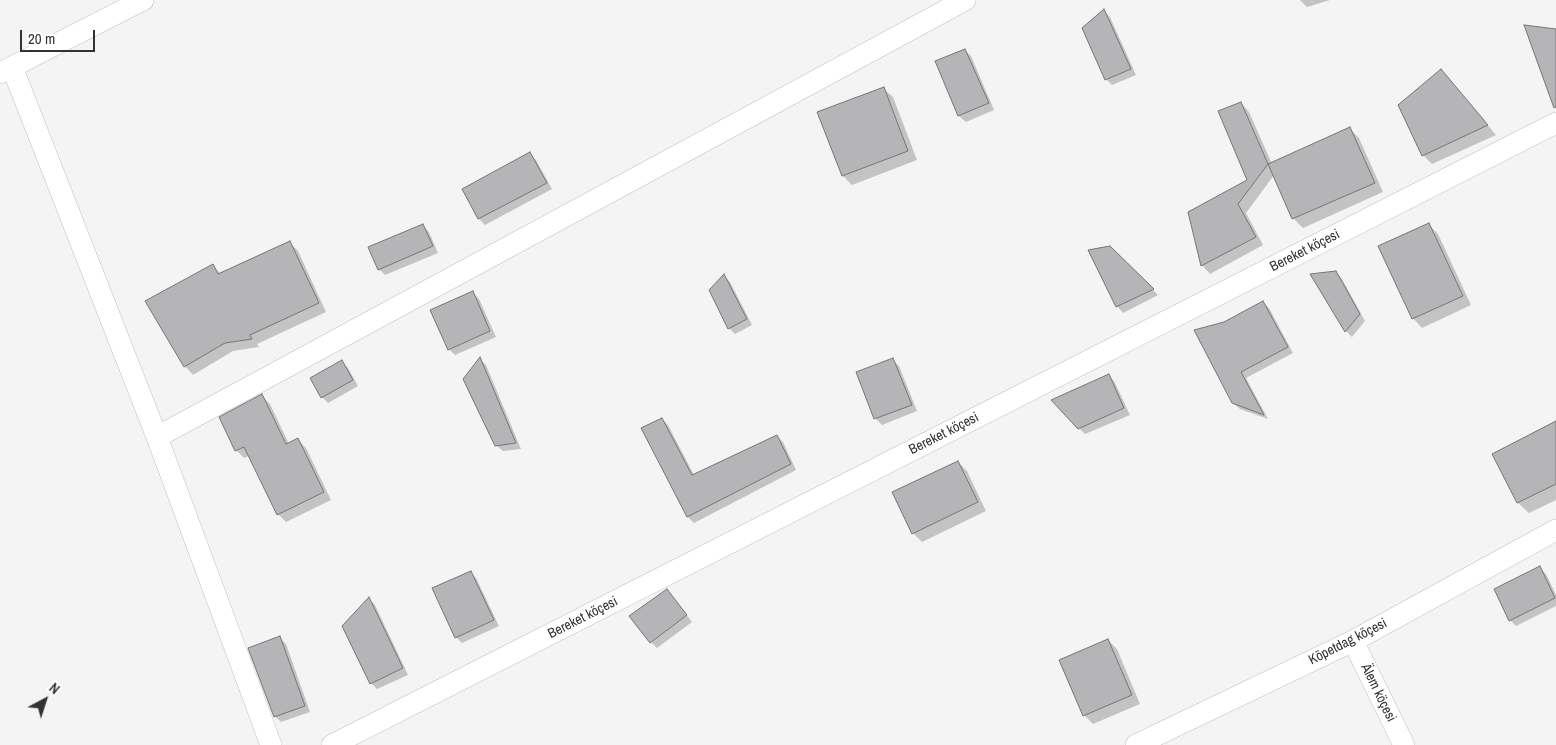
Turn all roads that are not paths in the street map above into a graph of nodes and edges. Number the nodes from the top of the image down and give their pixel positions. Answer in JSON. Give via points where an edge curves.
{"nodes":[{"id":1,"x":143,"y":0,"type":"edge"},
{"id":2,"x":965,"y":0,"type":"edge"},
{"id":3,"x":6,"y":70,"type":"edge"},
{"id":4,"x":1556,"y":123,"type":"edge"},
{"id":5,"x":158,"y":437,"type":"junction"},
{"id":6,"x":1556,"y":530,"type":"edge"},
{"id":7,"x":1353,"y":641,"type":"junction"},
{"id":8,"x":271,"y":745,"type":"edge"},
{"id":9,"x":332,"y":745,"type":"edge"},
{"id":10,"x":1136,"y":745,"type":"edge"},
{"id":11,"x":1404,"y":745,"type":"edge"}],
"edges":[{"from":1,"to":3,"type":"street"},
{"from":2,"to":5,"type":"street"},
{"from":3,"to":5,"type":"street"},
{"from":4,"to":9,"type":"street","name":"Bereket köçesi"},
{"from":5,"to":8,"type":"street"},
{"from":6,"to":7,"type":"street","name":"Köpetdag köçesi"},
{"from":7,"to":10,"type":"street","name":"Köpetdag köçesi"},
{"from":7,"to":11,"type":"street","name":"Älem köçesi"}]}
